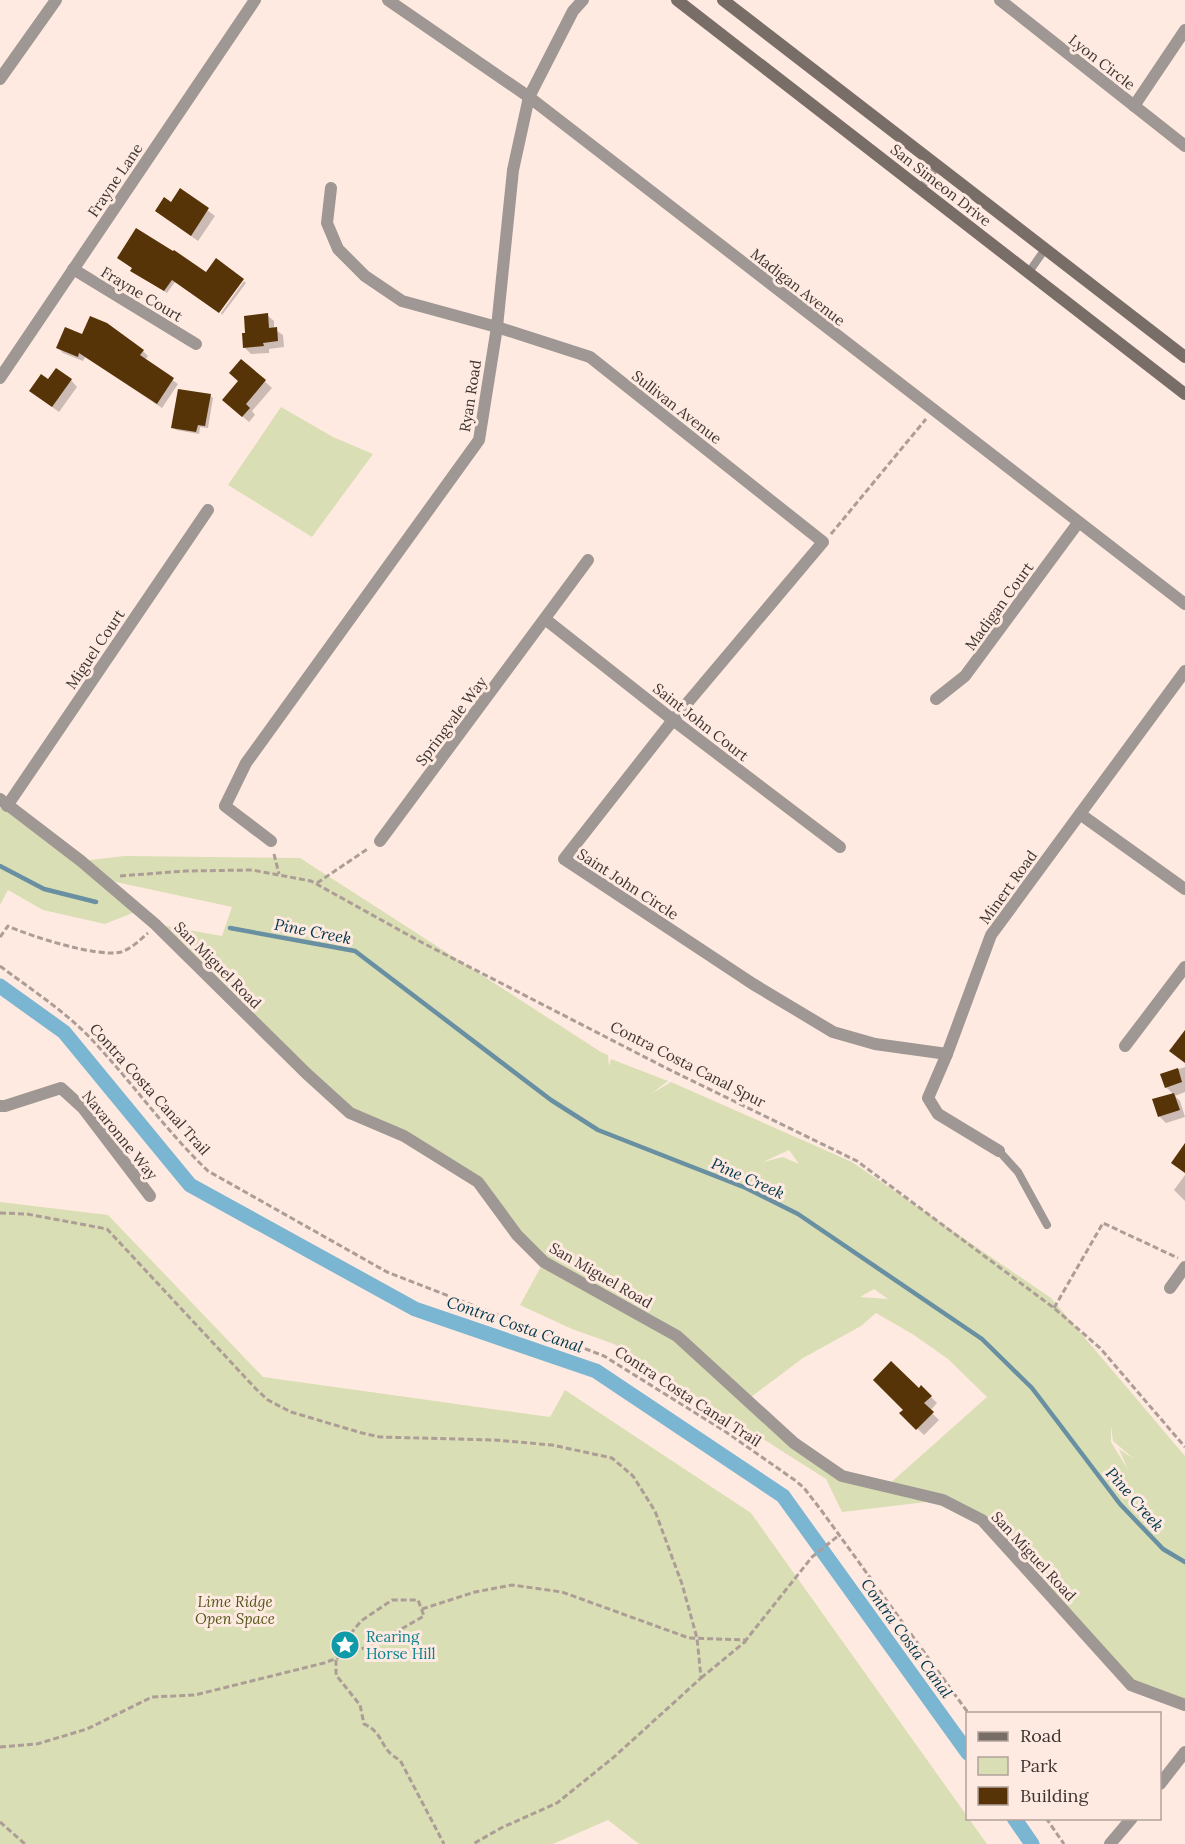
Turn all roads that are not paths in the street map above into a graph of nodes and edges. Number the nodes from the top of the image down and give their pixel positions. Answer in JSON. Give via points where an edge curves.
{"nodes":[{"id":1,"x":56,"y":0,"type":"edge"},
{"id":2,"x":255,"y":0,"type":"edge"},
{"id":3,"x":388,"y":0,"type":"edge"},
{"id":4,"x":583,"y":0,"type":"edge"},
{"id":5,"x":677,"y":0,"type":"edge"},
{"id":6,"x":723,"y":0,"type":"edge"},
{"id":7,"x":1000,"y":0,"type":"edge"},
{"id":8,"x":1185,"y":30,"type":"edge"},
{"id":9,"x":0,"y":79,"type":"edge"},
{"id":10,"x":529,"y":97,"type":"junction"},
{"id":11,"x":1134,"y":106,"type":"junction"},
{"id":12,"x":1185,"y":146,"type":"edge"},
{"id":13,"x":937,"y":166,"type":"junction"},
{"id":14,"x":331,"y":188,"type":"dead end"},
{"id":15,"x":921,"y":188,"type":"junction"},
{"id":16,"x":1045,"y":249,"type":"junction"},
{"id":17,"x":73,"y":269,"type":"junction"},
{"id":18,"x":1029,"y":272,"type":"junction"},
{"id":19,"x":496,"y":327,"type":"junction"},
{"id":20,"x":196,"y":344,"type":"dead end"},
{"id":21,"x":1185,"y":357,"type":"edge"},
{"id":22,"x":0,"y":378,"type":"edge"},
{"id":23,"x":1185,"y":394,"type":"edge"},
{"id":24,"x":208,"y":510,"type":"dead end"},
{"id":25,"x":1078,"y":523,"type":"junction"},
{"id":26,"x":823,"y":542,"type":"joint"},
{"id":27,"x":588,"y":560,"type":"dead end"},
{"id":28,"x":1185,"y":604,"type":"edge"},
{"id":29,"x":545,"y":619,"type":"junction"},
{"id":30,"x":1185,"y":671,"type":"edge"},
{"id":31,"x":936,"y":699,"type":"dead end"},
{"id":32,"x":673,"y":720,"type":"junction"},
{"id":33,"x":4,"y":802,"type":"edge"},
{"id":34,"x":1080,"y":814,"type":"junction"},
{"id":35,"x":271,"y":841,"type":"road end"},
{"id":36,"x":380,"y":841,"type":"road end"},
{"id":37,"x":840,"y":846,"type":"dead end"},
{"id":38,"x":1185,"y":889,"type":"edge"},
{"id":39,"x":1185,"y":967,"type":"edge"},
{"id":40,"x":1125,"y":1046,"type":"dead end"},
{"id":41,"x":947,"y":1054,"type":"junction"},
{"id":42,"x":0,"y":1106,"type":"edge"},
{"id":43,"x":999,"y":1151,"type":"joint"},
{"id":44,"x":150,"y":1196,"type":"dead end"},
{"id":45,"x":1047,"y":1225,"type":"dead end"},
{"id":46,"x":1185,"y":1267,"type":"edge"},
{"id":47,"x":1170,"y":1288,"type":"dead end"},
{"id":48,"x":1185,"y":1705,"type":"edge"},
{"id":49,"x":1185,"y":1752,"type":"edge"},
{"id":50,"x":1161,"y":1783,"type":"edge"},
{"id":51,"x":1130,"y":1820,"type":"edge"},
{"id":52,"x":1110,"y":1844,"type":"edge"}],
"edges":[{"from":1,"to":9,"type":"street"},
{"from":2,"to":17,"type":"street","name":"Frayne Lane"},
{"from":3,"to":10,"type":"street","name":"Madigan Avenue"},
{"from":4,"to":10,"type":"street","name":"Ryan Road"},
{"from":5,"to":15,"type":"street","name":"San Simeon Drive"},
{"from":6,"to":13,"type":"street","name":"San Simeon Drive"},
{"from":7,"to":11,"type":"street","name":"Lyon Circle"},
{"from":8,"to":11,"type":"street"},
{"from":10,"to":19,"type":"street","name":"Ryan Road","via":[[513,170]]},
{"from":10,"to":25,"type":"street","name":"Madigan Avenue"},
{"from":11,"to":12,"type":"street","name":"Lyon Circle"},
{"from":13,"to":15,"type":"lane"},
{"from":13,"to":16,"type":"street","name":"San Simeon Drive"},
{"from":14,"to":19,"type":"street","name":"Sullivan Avenue","via":[[327,223],[338,249],[365,276],[402,301]]},
{"from":15,"to":18,"type":"street","name":"San Simeon Drive"},
{"from":16,"to":18,"type":"lane"},
{"from":16,"to":21,"type":"street","name":"San Simeon Drive"},
{"from":17,"to":20,"type":"street","name":"Frayne Court"},
{"from":17,"to":22,"type":"street","name":"Frayne Lane"},
{"from":18,"to":23,"type":"street","name":"San Simeon Drive"},
{"from":19,"to":26,"type":"street","name":"Sullivan Avenue","via":[[590,357]]},
{"from":19,"to":35,"type":"street","name":"Ryan Road","via":[[479,440],[246,764],[225,806]]},
{"from":24,"to":33,"type":"street","name":"Miguel Court"},
{"from":25,"to":28,"type":"street","name":"Madigan Avenue"},
{"from":25,"to":31,"type":"street","name":"Madigan Court","via":[[965,676]]},
{"from":26,"to":32,"type":"street","name":"Saint John Circle"},
{"from":27,"to":29,"type":"street","name":"Springvale Way"},
{"from":29,"to":32,"type":"street","name":"Saint John Court"},
{"from":29,"to":36,"type":"street","name":"Springvale Way"},
{"from":30,"to":34,"type":"street","name":"Minert Road"},
{"from":32,"to":37,"type":"street","name":"Saint John Court"},
{"from":32,"to":41,"type":"street","name":"Saint John Circle","via":[[564,859],[833,1032],[875,1044]]},
{"from":33,"to":48,"type":"street","name":"San Miguel Road","via":[[155,924],[350,1113],[404,1136],[478,1182],[516,1235],[544,1262],[677,1336],[794,1443],[842,1476],[943,1500],[982,1520],[1131,1684]]},
{"from":34,"to":38,"type":"street"},
{"from":34,"to":41,"type":"street","name":"Minert Road","via":[[991,935]]},
{"from":39,"to":40,"type":"street"},
{"from":41,"to":43,"type":"street","name":"Minert Road","via":[[928,1098],[938,1114]]},
{"from":42,"to":44,"type":"street","name":"Navaronne Way","via":[[61,1088],[83,1108]]},
{"from":43,"to":45,"type":"lane","via":[[1018,1172]]},
{"from":46,"to":47,"type":"street"},
{"from":49,"to":50,"type":"street"},
{"from":51,"to":52,"type":"street"}]}
